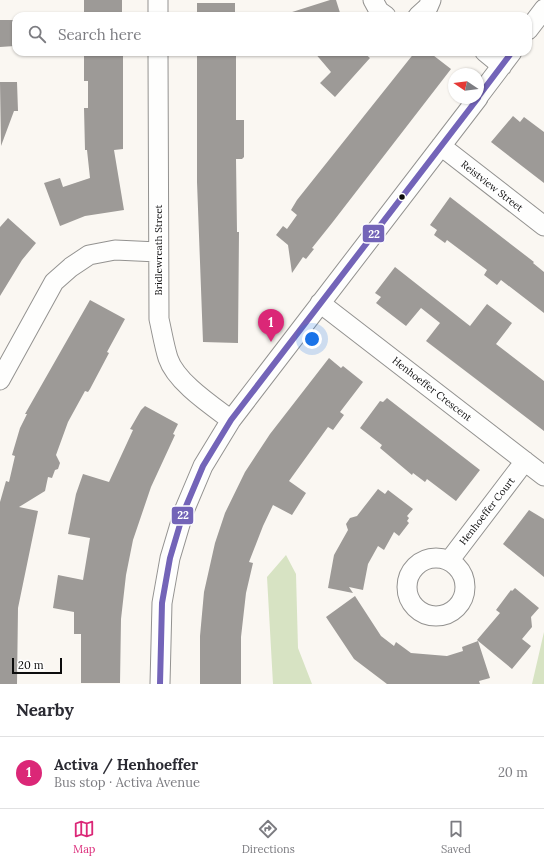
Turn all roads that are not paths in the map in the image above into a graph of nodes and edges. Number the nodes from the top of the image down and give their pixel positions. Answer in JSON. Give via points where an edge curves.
{"nodes":[{"id":1,"x":158,"y":0,"type":"edge"},
{"id":2,"x":373,"y":0,"type":"edge"},
{"id":3,"x":544,"y":8,"type":"edge"},
{"id":4,"x":158,"y":12,"type":"edge"},
{"id":5,"x":380,"y":12,"type":"edge"},
{"id":6,"x":532,"y":24,"type":"edge"},
{"id":7,"x":158,"y":56,"type":"edge"},
{"id":8,"x":497,"y":56,"type":"edge"},
{"id":9,"x":507,"y":59,"type":"edge"},
{"id":10,"x":484,"y":90,"type":"edge"},
{"id":11,"x":473,"y":104,"type":"edge"},
{"id":12,"x":441,"y":146,"type":"junction"},
{"id":13,"x":544,"y":226,"type":"edge"},
{"id":14,"x":158,"y":252,"type":"junction"},
{"id":15,"x":320,"y":303,"type":"junction"},
{"id":16,"x":0,"y":380,"type":"edge"},
{"id":17,"x":231,"y":420,"type":"junction"},
{"id":18,"x":526,"y":462,"type":"junction"},
{"id":19,"x":544,"y":476,"type":"edge"},
{"id":20,"x":449,"y":561,"type":"dead end"},
{"id":21,"x":160,"y":684,"type":"edge"}],
"edges":[{"from":1,"to":4,"type":"street"},
{"from":2,"to":5,"type":"street"},
{"from":3,"to":6,"type":"street"},
{"from":7,"to":14,"type":"street","name":"Bridlewreath Street"},
{"from":8,"to":9,"type":"street"},
{"from":9,"to":10,"type":"street"},
{"from":11,"to":12,"type":"street"},
{"from":12,"to":13,"type":"street","name":"Reistview Street"},
{"from":12,"to":15,"type":"street"},
{"from":14,"to":16,"type":"street","via":[[115,250],[89,255],[71,268],[54,282]]},
{"from":14,"to":17,"type":"street","name":"Bridlewreath Street","via":[[159,319],[168,359],[185,382],[206,402]]},
{"from":15,"to":17,"type":"street"},
{"from":15,"to":18,"type":"street","name":"Henhoeffer Crescent"},
{"from":17,"to":21,"type":"street","via":[[203,466],[184,511],[170,558],[162,603]]},
{"from":18,"to":19,"type":"street","name":"Henhoeffer Crescent"},
{"from":18,"to":20,"type":"street","name":"Henhoeffer Court"}]}
